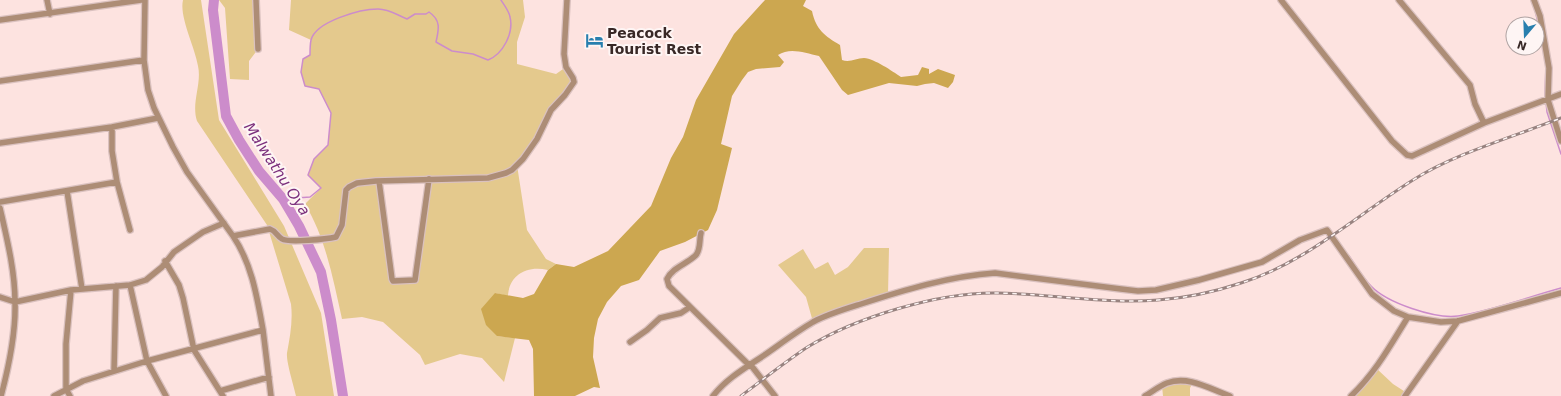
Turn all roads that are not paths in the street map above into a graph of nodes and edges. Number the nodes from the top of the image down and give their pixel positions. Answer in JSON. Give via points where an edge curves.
{"nodes":[{"id":1,"x":47,"y":0,"type":"edge"},
{"id":2,"x":141,"y":0,"type":"edge"},
{"id":3,"x":145,"y":0,"type":"edge"},
{"id":4,"x":256,"y":0,"type":"edge"},
{"id":5,"x":567,"y":0,"type":"edge"},
{"id":6,"x":1281,"y":0,"type":"edge"},
{"id":7,"x":1399,"y":0,"type":"edge"},
{"id":8,"x":1534,"y":0,"type":"edge"},
{"id":9,"x":50,"y":14,"type":"junction"},
{"id":10,"x":0,"y":20,"type":"edge"},
{"id":11,"x":258,"y":49,"type":"dead end"},
{"id":12,"x":144,"y":60,"type":"junction"},
{"id":13,"x":0,"y":81,"type":"edge"},
{"id":14,"x":1561,"y":94,"type":"edge"},
{"id":15,"x":1546,"y":100,"type":"junction"},
{"id":16,"x":158,"y":118,"type":"junction"},
{"id":17,"x":1484,"y":123,"type":"junction"},
{"id":18,"x":112,"y":127,"type":"junction"},
{"id":19,"x":1561,"y":141,"type":"edge"},
{"id":20,"x":0,"y":143,"type":"edge"},
{"id":21,"x":429,"y":179,"type":"junction"},
{"id":22,"x":379,"y":181,"type":"junction"},
{"id":23,"x":117,"y":182,"type":"junction"},
{"id":24,"x":67,"y":191,"type":"junction"},
{"id":25,"x":0,"y":202,"type":"edge"},
{"id":26,"x":0,"y":208,"type":"edge"},
{"id":27,"x":224,"y":223,"type":"junction"},
{"id":28,"x":130,"y":230,"type":"dead end"},
{"id":29,"x":701,"y":233,"type":"dead end"},
{"id":30,"x":233,"y":236,"type":"junction"},
{"id":31,"x":165,"y":261,"type":"junction"},
{"id":32,"x":130,"y":285,"type":"junction"},
{"id":33,"x":116,"y":286,"type":"junction"},
{"id":34,"x":82,"y":289,"type":"junction"},
{"id":35,"x":71,"y":290,"type":"junction"},
{"id":36,"x":1561,"y":293,"type":"edge"},
{"id":37,"x":0,"y":297,"type":"edge"},
{"id":38,"x":15,"y":302,"type":"junction"},
{"id":39,"x":690,"y":307,"type":"junction"},
{"id":40,"x":1408,"y":317,"type":"junction"},
{"id":41,"x":1458,"y":321,"type":"junction"},
{"id":42,"x":263,"y":330,"type":"junction"},
{"id":43,"x":630,"y":342,"type":"dead end"},
{"id":44,"x":194,"y":350,"type":"junction"},
{"id":45,"x":147,"y":361,"type":"junction"},
{"id":46,"x":750,"y":365,"type":"junction"},
{"id":47,"x":114,"y":371,"type":"junction"},
{"id":48,"x":268,"y":377,"type":"junction"},
{"id":49,"x":1,"y":388,"type":"edge"},
{"id":50,"x":66,"y":389,"type":"junction"},
{"id":51,"x":221,"y":394,"type":"edge"},
{"id":52,"x":1,"y":396,"type":"edge"},
{"id":53,"x":54,"y":396,"type":"edge"},
{"id":54,"x":70,"y":396,"type":"edge"},
{"id":55,"x":166,"y":396,"type":"edge"},
{"id":56,"x":271,"y":396,"type":"edge"},
{"id":57,"x":713,"y":396,"type":"edge"},
{"id":58,"x":775,"y":396,"type":"edge"},
{"id":59,"x":1145,"y":396,"type":"edge"},
{"id":60,"x":1230,"y":396,"type":"edge"},
{"id":61,"x":1351,"y":396,"type":"edge"},
{"id":62,"x":1405,"y":396,"type":"edge"}],
"edges":[{"from":1,"to":9,"type":"street"},
{"from":2,"to":9,"type":"street"},
{"from":3,"to":12,"type":"street"},
{"from":4,"to":11,"type":"street"},
{"from":5,"to":21,"type":"street","via":[[564,54],[566,67],[574,82],[550,110],[537,139],[523,159],[512,170],[488,178]]},
{"from":6,"to":17,"type":"street","via":[[1392,141],[1407,155],[1412,156]]},
{"from":7,"to":17,"type":"street","via":[[1470,85]]},
{"from":8,"to":15,"type":"street","via":[[1540,16],[1549,68]]},
{"from":9,"to":10,"type":"street"},
{"from":12,"to":13,"type":"street"},
{"from":12,"to":16,"type":"street","via":[[148,90]]},
{"from":14,"to":15,"type":"street"},
{"from":15,"to":17,"type":"street"},
{"from":15,"to":19,"type":"street"},
{"from":16,"to":18,"type":"street"},
{"from":16,"to":27,"type":"street","via":[[187,172]]},
{"from":18,"to":20,"type":"street"},
{"from":18,"to":23,"type":"street","via":[[112,151]]},
{"from":21,"to":22,"type":"street"},
{"from":21,"to":22,"type":"street","via":[[415,280],[394,281]]},
{"from":22,"to":30,"type":"street","via":[[349,186],[346,190],[342,225],[336,238],[295,241],[282,239],[275,231],[270,230]]},
{"from":23,"to":24,"type":"street"},
{"from":23,"to":28,"type":"street"},
{"from":24,"to":25,"type":"street"},
{"from":24,"to":34,"type":"street"},
{"from":26,"to":38,"type":"street","via":[[9,249]]},
{"from":27,"to":30,"type":"street"},
{"from":27,"to":31,"type":"street","via":[[203,232]]},
{"from":29,"to":39,"type":"street","via":[[696,254],[670,273],[667,279],[669,286]]},
{"from":30,"to":42,"type":"street","via":[[245,256],[255,287]]},
{"from":31,"to":32,"type":"street","via":[[146,280]]},
{"from":31,"to":44,"type":"street","via":[[179,285]]},
{"from":32,"to":33,"type":"street"},
{"from":32,"to":45,"type":"street"},
{"from":33,"to":34,"type":"street"},
{"from":33,"to":47,"type":"street"},
{"from":34,"to":35,"type":"street"},
{"from":35,"to":38,"type":"street"},
{"from":35,"to":50,"type":"street","via":[[66,344]]},
{"from":36,"to":41,"type":"street"},
{"from":37,"to":38,"type":"street"},
{"from":38,"to":49,"type":"street","via":[[13,334]]},
{"from":39,"to":43,"type":"street","via":[[660,318]]},
{"from":39,"to":46,"type":"street"},
{"from":40,"to":41,"type":"street","via":[[1441,322]]},
{"from":40,"to":46,"type":"street","via":[[1394,311],[1372,294],[1327,230],[1300,240],[1262,262],[1156,290],[1138,291],[995,273],[956,279],[888,295],[835,312],[813,322]]},
{"from":40,"to":61,"type":"street","via":[[1368,380]]},
{"from":41,"to":62,"type":"street"},
{"from":42,"to":44,"type":"street"},
{"from":42,"to":48,"type":"street"},
{"from":44,"to":45,"type":"street"},
{"from":44,"to":51,"type":"street"},
{"from":45,"to":47,"type":"street"},
{"from":45,"to":55,"type":"street"},
{"from":46,"to":57,"type":"street","via":[[720,387]]},
{"from":46,"to":58,"type":"street"},
{"from":47,"to":50,"type":"street"},
{"from":48,"to":51,"type":"street"},
{"from":48,"to":56,"type":"street"},
{"from":49,"to":52,"type":"street"},
{"from":50,"to":53,"type":"street"},
{"from":50,"to":54,"type":"street"},
{"from":59,"to":60,"type":"street","via":[[1177,380],[1193,382]]}]}
